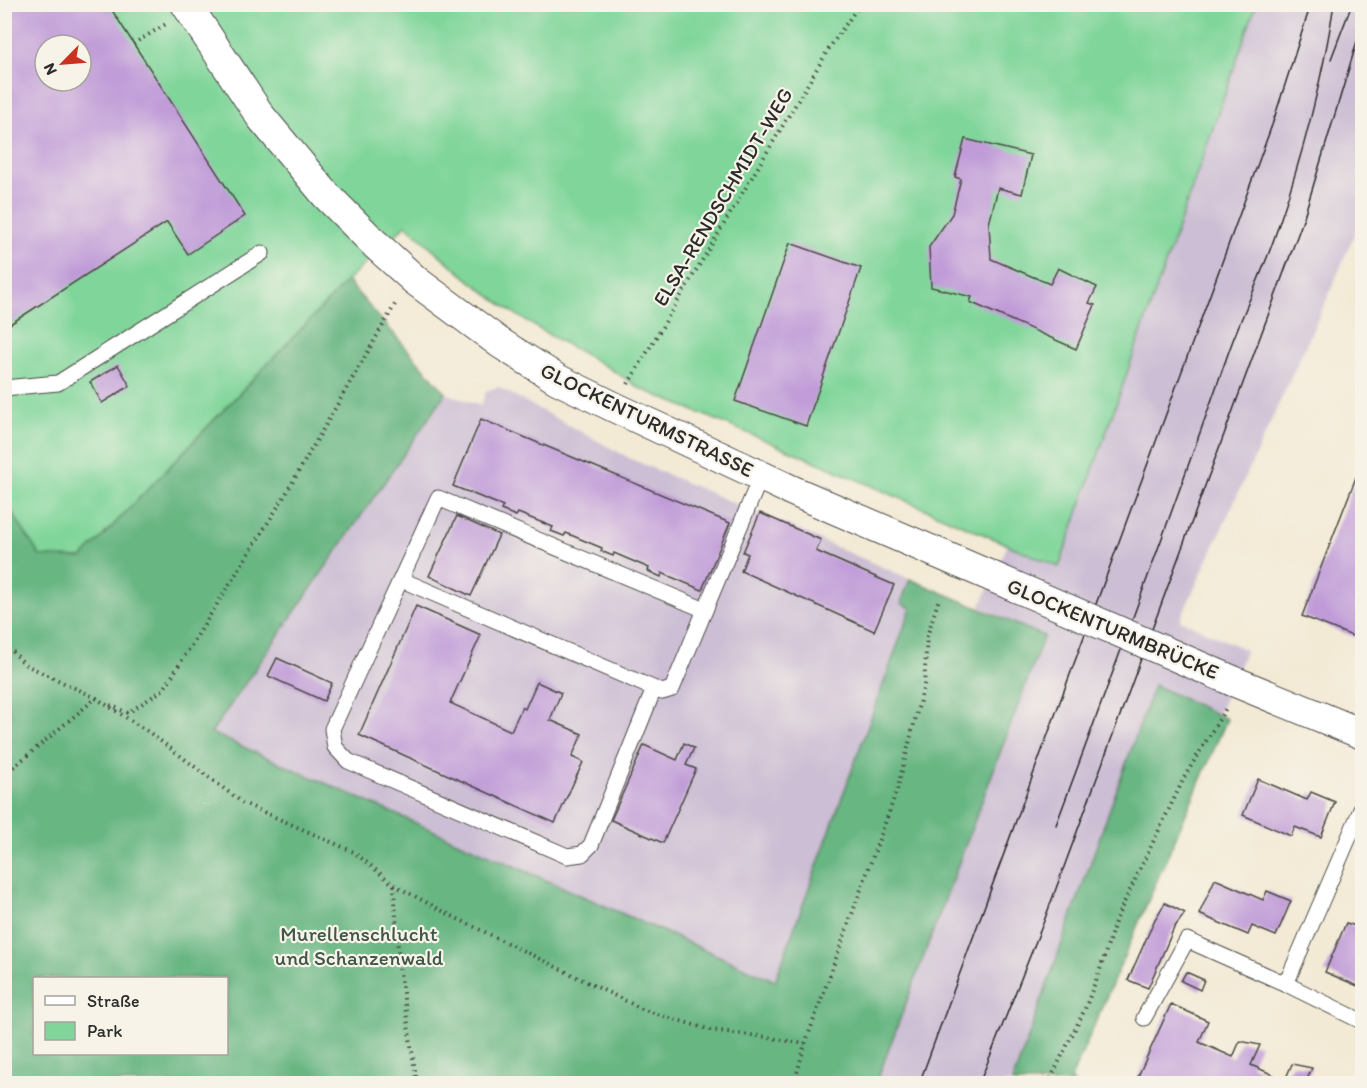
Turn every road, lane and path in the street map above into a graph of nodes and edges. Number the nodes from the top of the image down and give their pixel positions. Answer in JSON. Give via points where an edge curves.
{"nodes":[{"id":1,"x":860,"y":4,"type":"edge"},
{"id":2,"x":176,"y":14,"type":"edge"},
{"id":3,"x":134,"y":44,"type":"dead end"},
{"id":4,"x":262,"y":253,"type":"dead end"},
{"id":5,"x":397,"y":302,"type":"dead end"},
{"id":6,"x":4,"y":388,"type":"edge"},
{"id":7,"x":614,"y":407,"type":"junction"},
{"id":8,"x":761,"y":476,"type":"junction"},
{"id":9,"x":993,"y":577,"type":"joint"},
{"id":10,"x":402,"y":580,"type":"junction"},
{"id":11,"x":939,"y":598,"type":"dead end"},
{"id":12,"x":705,"y":610,"type":"junction"},
{"id":13,"x":4,"y":643,"type":"edge"},
{"id":14,"x":654,"y":689,"type":"junction"},
{"id":15,"x":1229,"y":694,"type":"junction"},
{"id":16,"x":96,"y":698,"type":"junction"},
{"id":17,"x":1362,"y":734,"type":"edge"},
{"id":18,"x":4,"y":775,"type":"edge"},
{"id":19,"x":1362,"y":807,"type":"edge"},
{"id":20,"x":394,"y":885,"type":"junction"},
{"id":21,"x":1286,"y":984,"type":"junction"},
{"id":22,"x":1144,"y":1018,"type":"dead end"},
{"id":23,"x":1357,"y":1019,"type":"dead end"},
{"id":24,"x":806,"y":1044,"type":"junction"},
{"id":25,"x":417,"y":1083,"type":"edge"},
{"id":26,"x":794,"y":1083,"type":"edge"},
{"id":27,"x":1048,"y":1083,"type":"edge"}],
"edges":[{"from":1,"to":7,"type":"path","name":"ELSA-RENDSCHMIDT-WEG","via":[[830,47]]},
{"from":2,"to":3,"type":"path"},
{"from":2,"to":7,"type":"street","name":"GLOCKENTURMSTRASSE","via":[[326,195],[416,281],[557,379]]},
{"from":4,"to":6,"type":"lane","via":[[58,383]]},
{"from":5,"to":16,"type":"path","via":[[284,497],[164,689],[128,713]]},
{"from":7,"to":8,"type":"street","name":"GLOCKENTURMSTRASSE"},
{"from":8,"to":9,"type":"street","name":"GLOCKENTURMSTRASSE"},
{"from":8,"to":12,"type":"lane"},
{"from":9,"to":15,"type":"street","name":"GLOCKENTURMBRÜCKE","bridge":true},
{"from":10,"to":12,"type":"lane","via":[[438,498]]},
{"from":10,"to":14,"type":"lane"},
{"from":10,"to":14,"type":"lane","via":[[332,729],[335,747],[348,761],[567,856],[582,854],[591,845]]},
{"from":11,"to":24,"type":"path","via":[[927,636],[924,685],[897,790]]},
{"from":12,"to":14,"type":"lane","via":[[672,689]]},
{"from":13,"to":16,"type":"path","via":[[26,665]]},
{"from":15,"to":17,"type":"street"},
{"from":15,"to":27,"type":"path","via":[[1116,919],[1085,1009]]},
{"from":16,"to":18,"type":"path"},
{"from":16,"to":20,"type":"path","via":[[243,803],[354,852]]},
{"from":19,"to":21,"type":"lane"},
{"from":20,"to":24,"type":"path","via":[[644,1010],[711,1030]]},
{"from":20,"to":25,"type":"path","via":[[399,966]]},
{"from":21,"to":22,"type":"lane","via":[[1187,940]]},
{"from":21,"to":23,"type":"lane"},
{"from":24,"to":26,"type":"path"}]}
